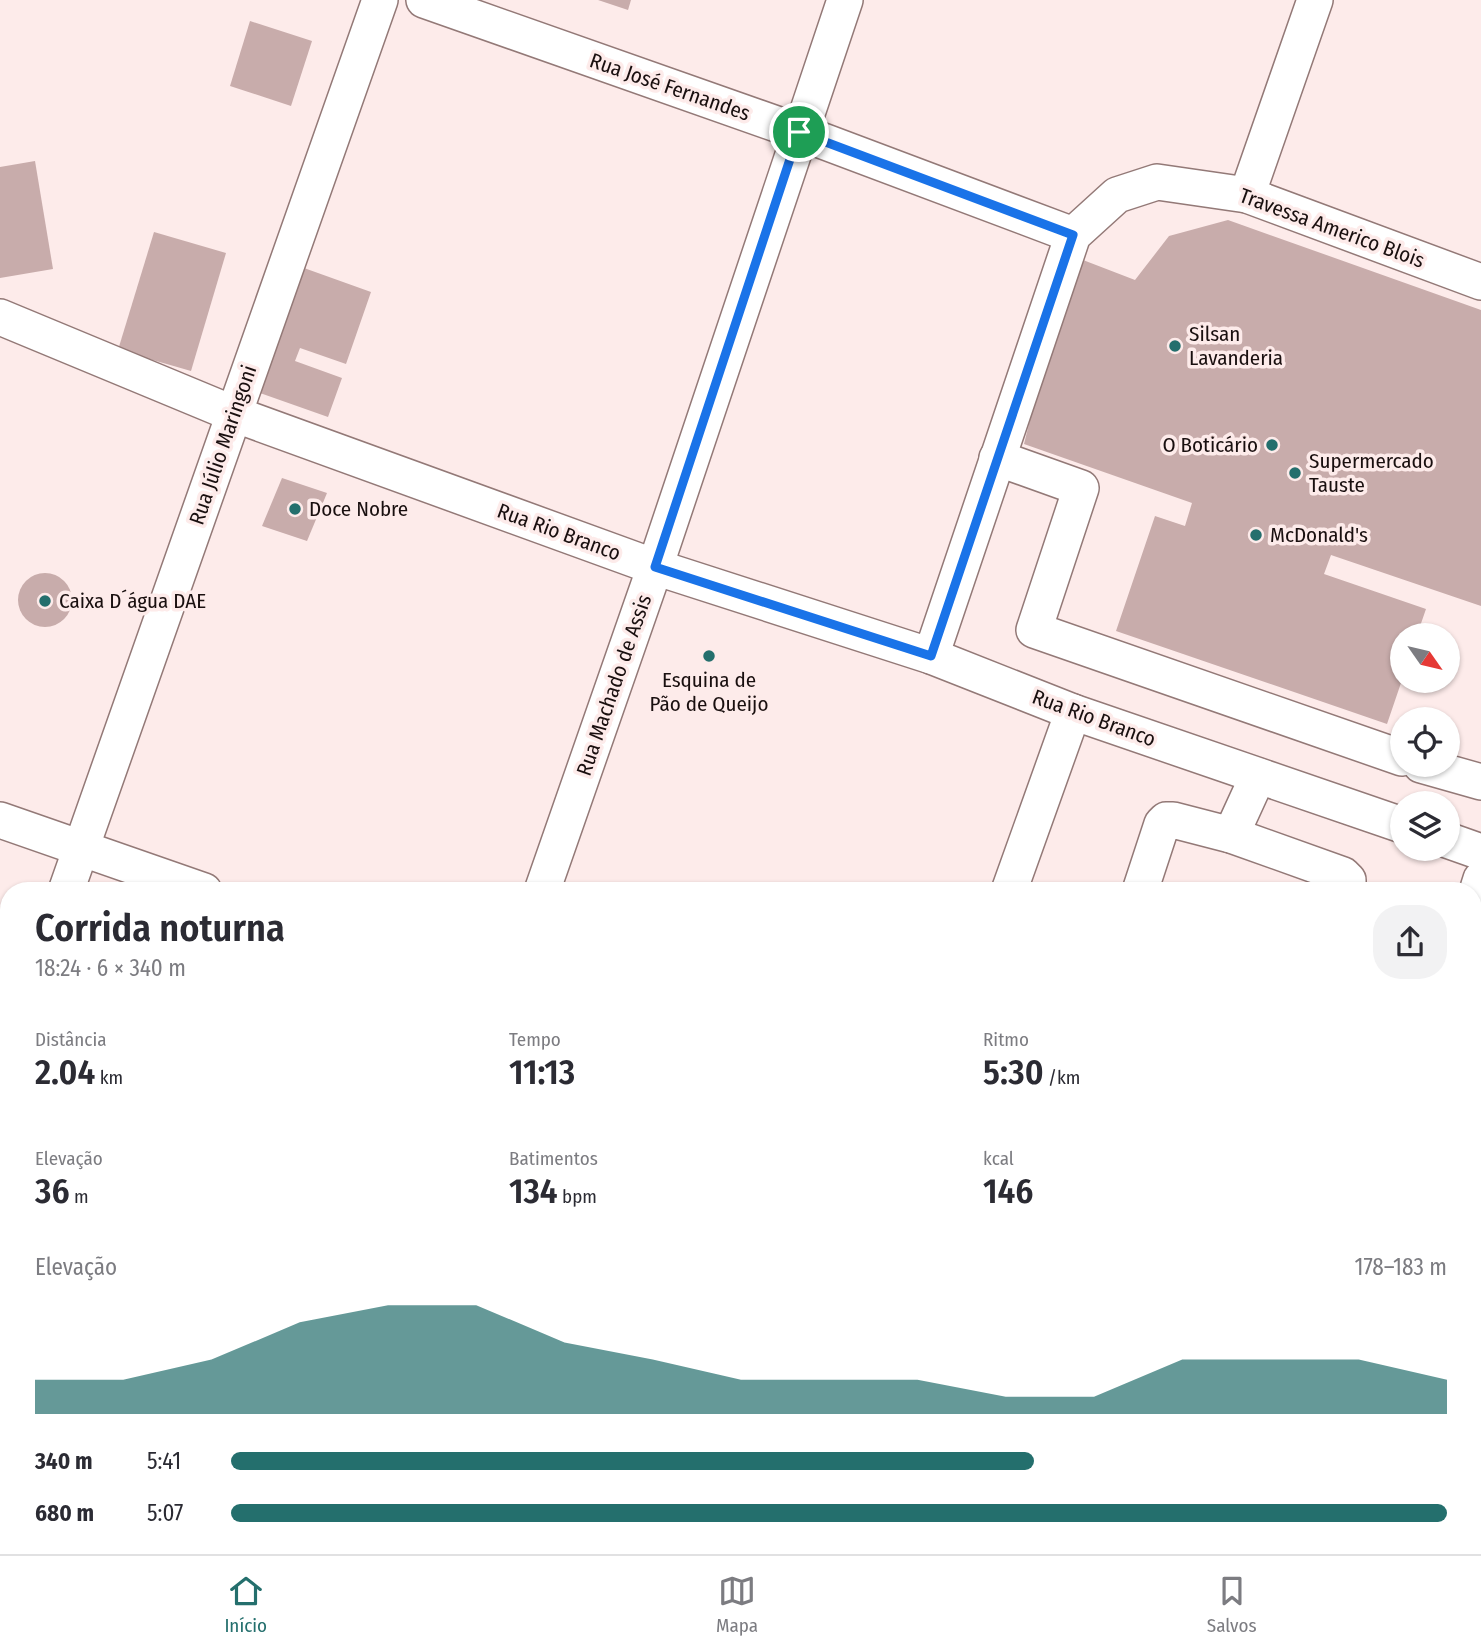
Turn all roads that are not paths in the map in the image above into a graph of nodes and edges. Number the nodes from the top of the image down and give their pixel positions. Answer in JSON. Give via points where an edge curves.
{"nodes":[{"id":1,"x":380,"y":0,"type":"edge"},
{"id":2,"x":424,"y":0,"type":"edge"},
{"id":3,"x":845,"y":0,"type":"edge"},
{"id":4,"x":1315,"y":0,"type":"edge"},
{"id":5,"x":799,"y":132,"type":"junction"},
{"id":6,"x":1247,"y":194,"type":"junction"},
{"id":7,"x":1073,"y":235,"type":"junction"},
{"id":8,"x":1481,"y":282,"type":"edge"},
{"id":9,"x":0,"y":317,"type":"edge"},
{"id":10,"x":234,"y":414,"type":"junction"},
{"id":11,"x":997,"y":458,"type":"junction"},
{"id":12,"x":655,"y":567,"type":"junction"},
{"id":13,"x":931,"y":656,"type":"junction"},
{"id":14,"x":1073,"y":712,"type":"junction"},
{"id":15,"x":1390,"y":754,"type":"edge"},
{"id":16,"x":1258,"y":776,"type":"junction"},
{"id":17,"x":1460,"y":776,"type":"edge"},
{"id":18,"x":1481,"y":782,"type":"edge"},
{"id":19,"x":0,"y":820,"type":"edge"},
{"id":20,"x":1390,"y":821,"type":"edge"},
{"id":21,"x":1231,"y":835,"type":"junction"},
{"id":22,"x":1460,"y":845,"type":"edge"},
{"id":23,"x":81,"y":848,"type":"junction"},
{"id":24,"x":1481,"y":852,"type":"edge"},
{"id":25,"x":69,"y":882,"type":"edge"},
{"id":26,"x":178,"y":882,"type":"edge"},
{"id":27,"x":545,"y":882,"type":"edge"},
{"id":28,"x":1012,"y":882,"type":"edge"},
{"id":29,"x":1142,"y":882,"type":"edge"},
{"id":30,"x":1348,"y":882,"type":"edge"}],
"edges":[{"from":1,"to":10,"type":"street","name":"Rua Júlio Maringoni"},
{"from":2,"to":5,"type":"street","name":"Rua José Fernandes"},
{"from":3,"to":5,"type":"street","name":"Rua Machado de Assis"},
{"from":4,"to":6,"type":"street"},
{"from":5,"to":7,"type":"street","name":"Rua José Fernandes"},
{"from":5,"to":12,"type":"street","name":"Rua Machado de Assis"},
{"from":6,"to":7,"type":"street","name":"Travessa Americo Blois","via":[[1157,182],[1117,195]]},
{"from":6,"to":8,"type":"street","name":"Travessa Americo Blois"},
{"from":7,"to":11,"type":"street"},
{"from":9,"to":10,"type":"street","name":"Rua Rio Branco"},
{"from":10,"to":12,"type":"street","name":"Rua Rio Branco"},
{"from":10,"to":23,"type":"street","name":"Rua Júlio Maringoni"},
{"from":11,"to":13,"type":"street"},
{"from":11,"to":15,"type":"street","via":[[1081,488],[1034,630]]},
{"from":12,"to":13,"type":"street","name":"Rua Rio Branco"},
{"from":12,"to":27,"type":"street","name":"Rua Machado de Assis"},
{"from":13,"to":14,"type":"street","name":"Rua Rio Branco"},
{"from":14,"to":16,"type":"street","name":"Rua Rio Branco"},
{"from":14,"to":28,"type":"street"},
{"from":16,"to":20,"type":"street","name":"Rua Rio Branco"},
{"from":16,"to":21,"type":"street"},
{"from":17,"to":18,"type":"street"},
{"from":19,"to":23,"type":"street"},
{"from":21,"to":29,"type":"street","via":[[1166,820]]},
{"from":21,"to":30,"type":"street","via":[[1343,875]]},
{"from":22,"to":24,"type":"street"},
{"from":23,"to":25,"type":"street","name":"Rua Júlio Maringoni"},
{"from":23,"to":26,"type":"street"}]}
